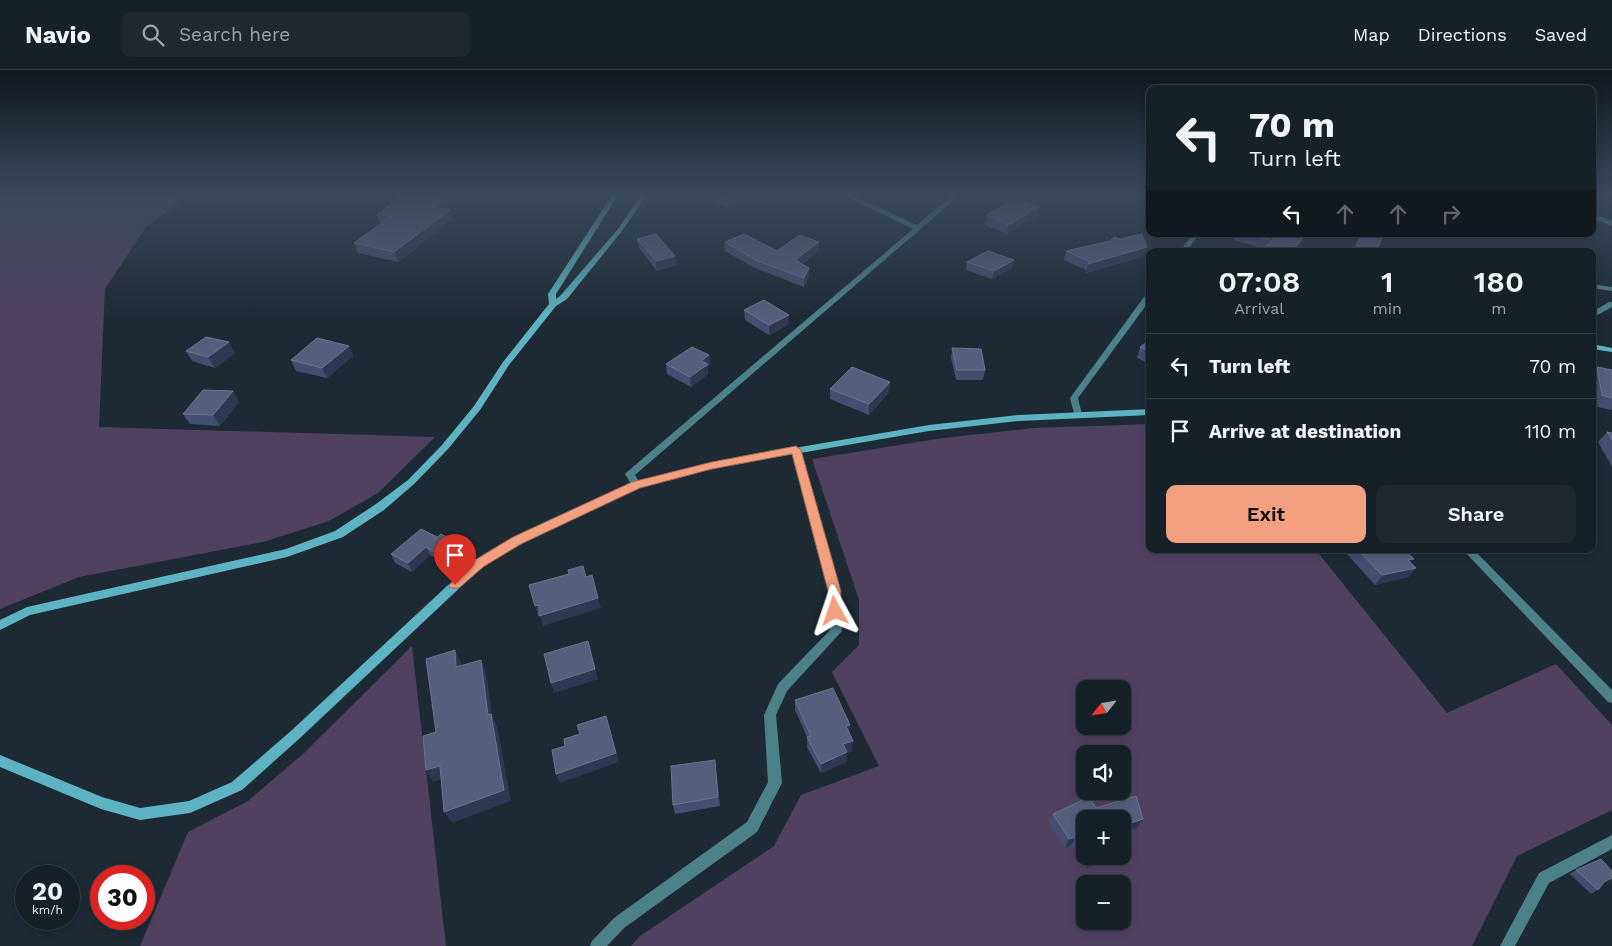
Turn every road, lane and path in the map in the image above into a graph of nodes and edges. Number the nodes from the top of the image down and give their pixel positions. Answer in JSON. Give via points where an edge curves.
{"nodes":[{"id":1,"x":590,"y":236,"type":"edge"},
{"id":2,"x":615,"y":236,"type":"edge"},
{"id":3,"x":909,"y":236,"type":"edge"},
{"id":4,"x":1194,"y":237,"type":"edge"},
{"id":5,"x":1185,"y":248,"type":"edge"},
{"id":6,"x":1596,"y":287,"type":"edge"},
{"id":7,"x":1612,"y":289,"type":"edge"},
{"id":8,"x":1146,"y":301,"type":"edge"},
{"id":9,"x":553,"y":304,"type":"junction"},
{"id":10,"x":1612,"y":304,"type":"edge"},
{"id":11,"x":1596,"y":314,"type":"edge"},
{"id":12,"x":1596,"y":347,"type":"edge"},
{"id":13,"x":1612,"y":350,"type":"edge"},
{"id":14,"x":1146,"y":412,"type":"edge"},
{"id":15,"x":1078,"y":415,"type":"junction"},
{"id":16,"x":796,"y":450,"type":"junction"},
{"id":17,"x":636,"y":485,"type":"junction"},
{"id":18,"x":1471,"y":553,"type":"edge"},
{"id":19,"x":0,"y":625,"type":"edge"},
{"id":20,"x":1612,"y":698,"type":"edge"},
{"id":21,"x":0,"y":761,"type":"edge"},
{"id":22,"x":1612,"y":842,"type":"edge"},
{"id":23,"x":597,"y":946,"type":"edge"},
{"id":24,"x":1507,"y":946,"type":"edge"}],
"edges":[{"from":1,"to":9,"type":"main road","via":[[552,294]]},
{"from":2,"to":9,"type":"main road","via":[[564,297]]},
{"from":3,"to":17,"type":"street","via":[[630,474]]},
{"from":4,"to":5,"type":"street"},
{"from":6,"to":7,"type":"street"},
{"from":8,"to":15,"type":"street","via":[[1074,398]]},
{"from":9,"to":19,"type":"main road","via":[[445,447],[396,494],[339,534],[287,553],[27,611]]},
{"from":10,"to":11,"type":"street"},
{"from":12,"to":13,"type":"main road"},
{"from":14,"to":15,"type":"main road"},
{"from":15,"to":16,"type":"main road","via":[[929,428]]},
{"from":16,"to":17,"type":"main road","via":[[712,465]]},
{"from":16,"to":23,"type":"street","via":[[834,591],[836,631],[782,688],[770,714],[775,783],[752,827],[618,923]]},
{"from":17,"to":21,"type":"main road","via":[[517,540],[479,563],[237,786],[190,807],[140,814],[101,803]]},
{"from":18,"to":20,"type":"street"},
{"from":22,"to":24,"type":"street","via":[[1544,878]]}]}
